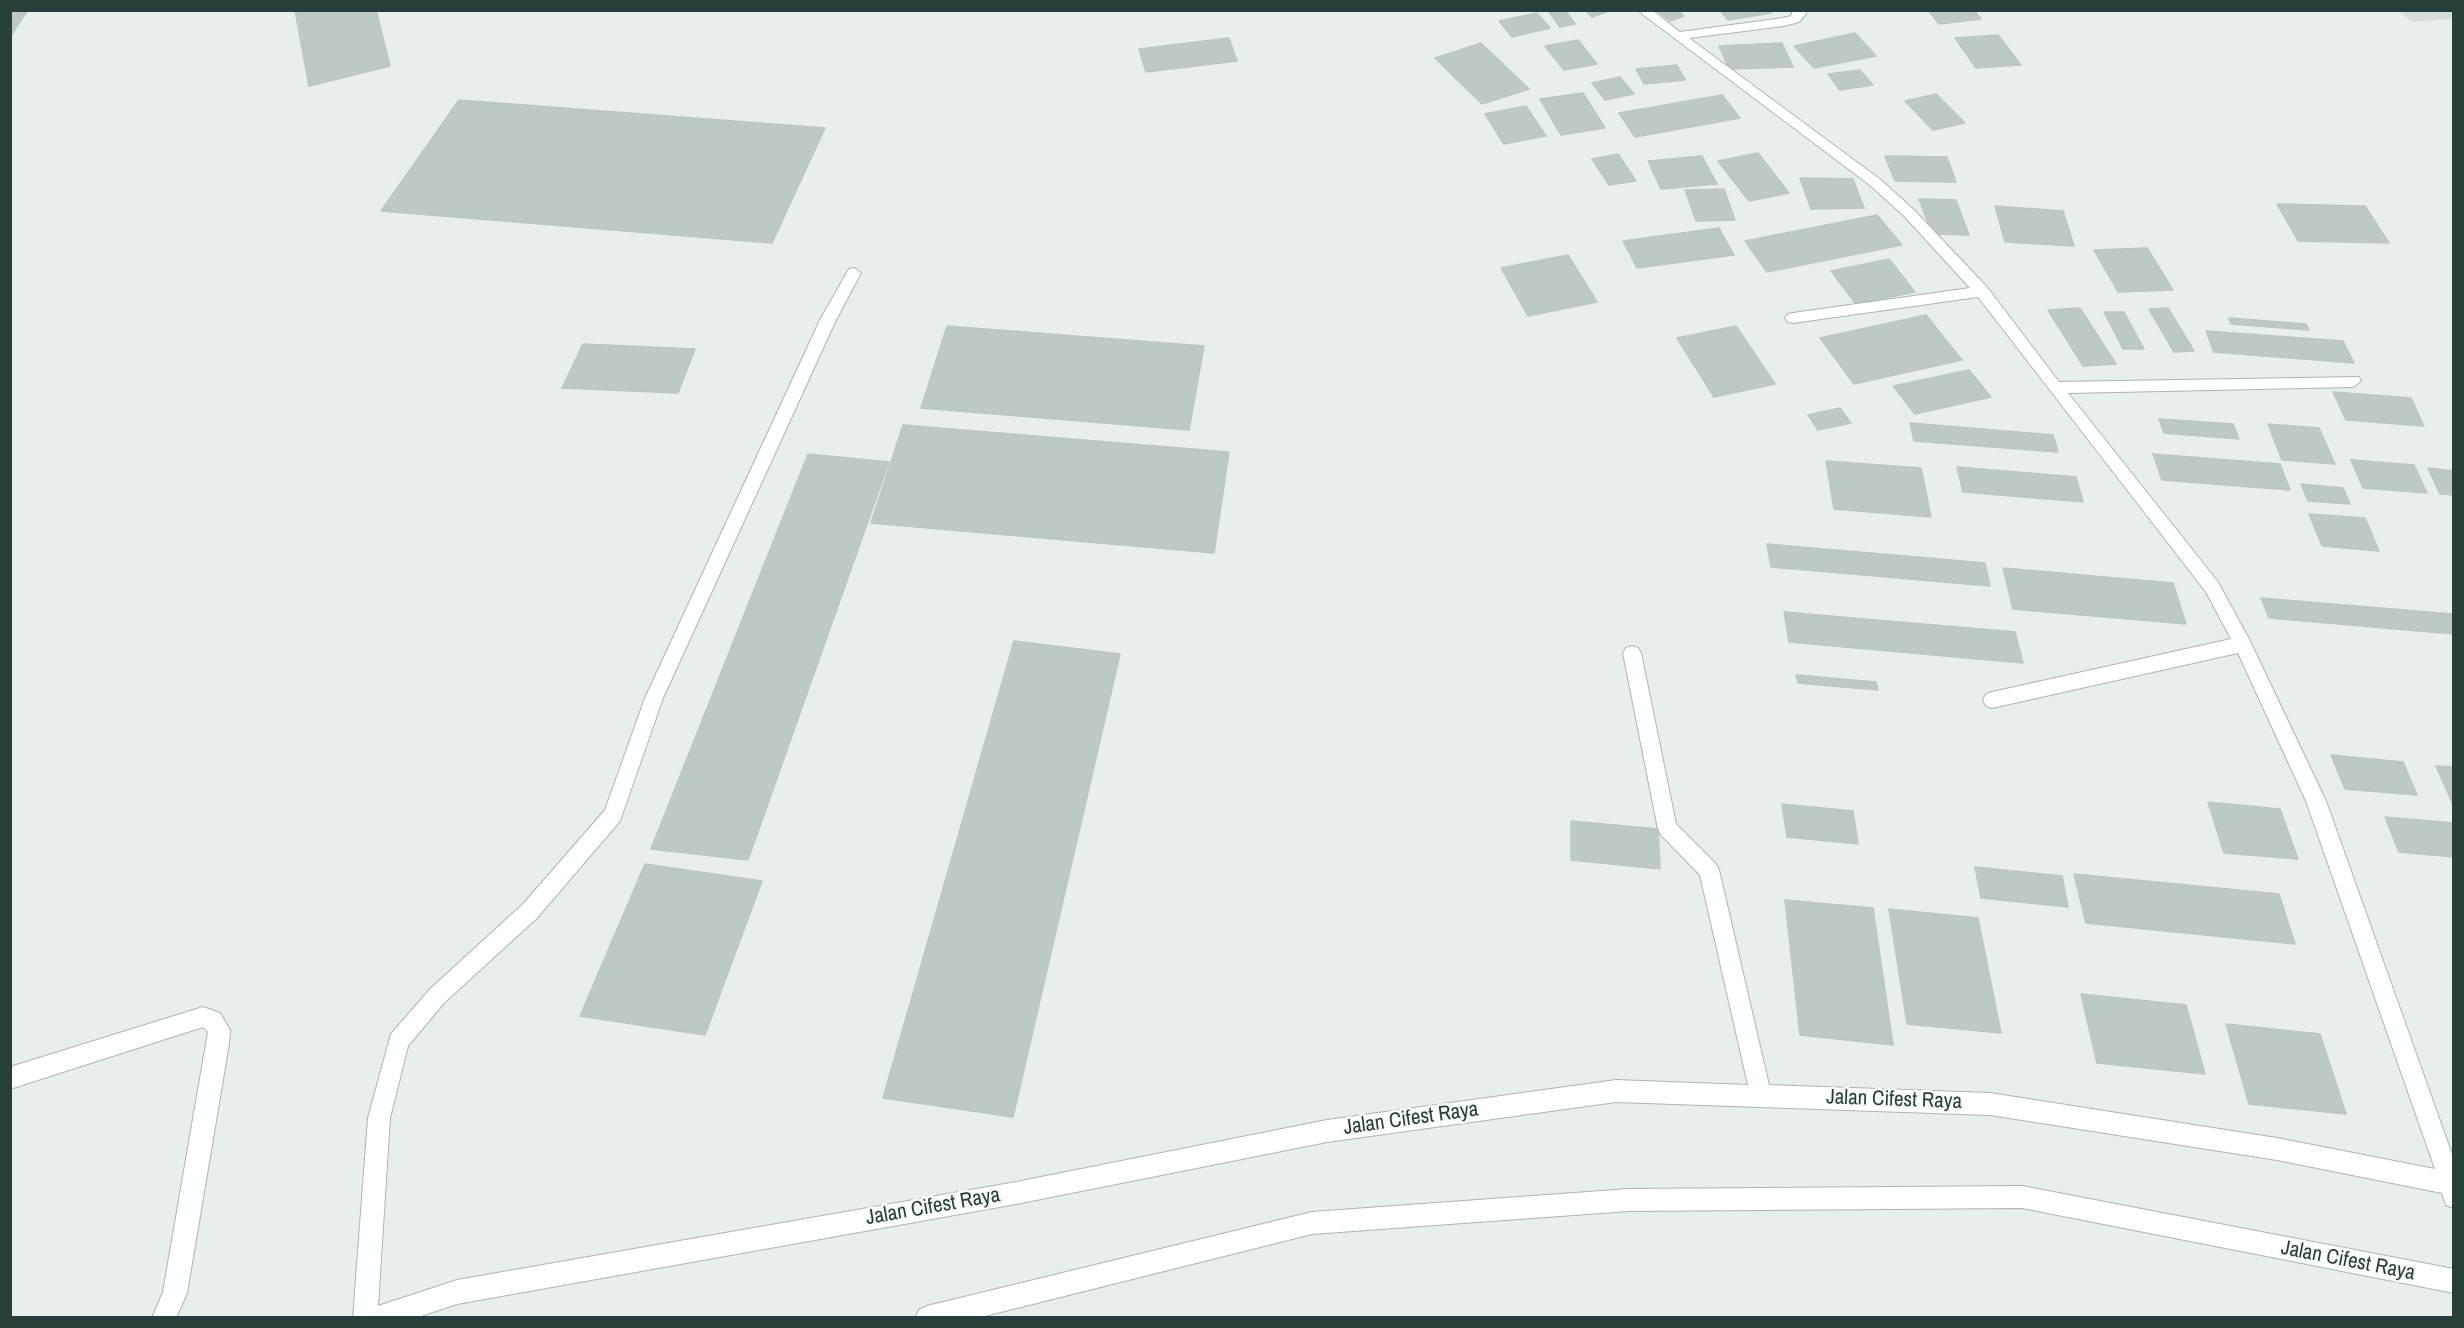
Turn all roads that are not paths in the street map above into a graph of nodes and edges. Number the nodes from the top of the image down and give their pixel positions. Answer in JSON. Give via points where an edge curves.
{"nodes":[{"id":1,"x":1643,"y":10,"type":"edge"},
{"id":2,"x":1798,"y":10,"type":"edge"},
{"id":3,"x":1676,"y":36,"type":"junction"},
{"id":4,"x":854,"y":273,"type":"dead end"},
{"id":5,"x":1982,"y":291,"type":"junction"},
{"id":6,"x":1793,"y":318,"type":"dead end"},
{"id":7,"x":2353,"y":381,"type":"dead end"},
{"id":8,"x":2055,"y":388,"type":"junction"},
{"id":9,"x":2243,"y":644,"type":"junction"},
{"id":10,"x":1632,"y":653,"type":"dead end"},
{"id":11,"x":1992,"y":700,"type":"dead end"},
{"id":12,"x":10,"y":1078,"type":"edge"},
{"id":13,"x":1761,"y":1096,"type":"junction"},
{"id":14,"x":2453,"y":1188,"type":"edge"},
{"id":15,"x":2454,"y":1281,"type":"edge"},
{"id":16,"x":164,"y":1317,"type":"edge"},
{"id":17,"x":365,"y":1317,"type":"edge"},
{"id":18,"x":378,"y":1317,"type":"edge"},
{"id":19,"x":927,"y":1317,"type":"edge"}],
"edges":[{"from":1,"to":3,"type":"street"},
{"from":2,"to":3,"type":"street","via":[[1800,14],[1795,19],[1784,22]]},
{"from":3,"to":5,"type":"street","via":[[1876,183]]},
{"from":4,"to":17,"type":"street","via":[[828,320],[654,698],[613,815],[530,911],[437,996],[399,1041],[379,1118]]},
{"from":5,"to":6,"type":"street"},
{"from":5,"to":8,"type":"street"},
{"from":7,"to":8,"type":"street"},
{"from":8,"to":9,"type":"street","via":[[2212,587]]},
{"from":9,"to":11,"type":"street"},
{"from":9,"to":14,"type":"street","via":[[2316,801]]},
{"from":10,"to":13,"type":"street","via":[[1668,829],[1709,870]]},
{"from":12,"to":16,"type":"street","via":[[202,1017],[213,1020],[219,1030],[218,1044],[175,1293]]},
{"from":13,"to":14,"type":"street","name":"Jalan Cifest Raya","via":[[1990,1104],[2277,1149]]},
{"from":13,"to":18,"type":"street","name":"Jalan Cifest Raya","via":[[1616,1091],[1327,1131],[1016,1192],[457,1292]]},
{"from":15,"to":19,"type":"street","name":"Jalan Cifest Raya","via":[[2022,1197],[1629,1200],[1312,1223]]}]}
